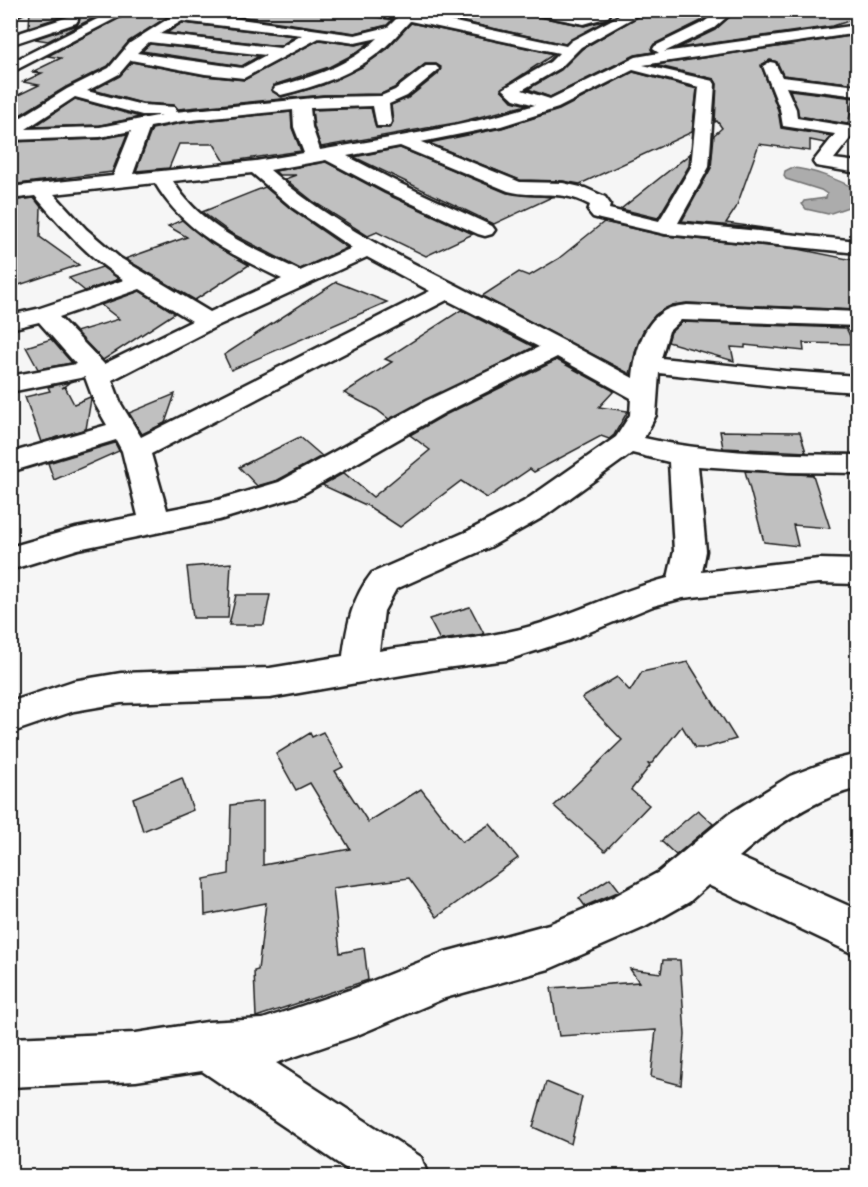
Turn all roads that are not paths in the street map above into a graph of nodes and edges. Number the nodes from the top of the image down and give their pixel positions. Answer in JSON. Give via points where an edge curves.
{"nodes":[{"id":1,"x":22,"y":10,"type":"edge"},
{"id":2,"x":126,"y":10,"type":"edge"},
{"id":3,"x":372,"y":10,"type":"edge"},
{"id":4,"x":534,"y":10,"type":"edge"},
{"id":5,"x":641,"y":10,"type":"edge"},
{"id":6,"x":729,"y":10,"type":"edge"},
{"id":7,"x":598,"y":12,"type":"edge"},
{"id":8,"x":411,"y":13,"type":"edge"},
{"id":9,"x":181,"y":14,"type":"edge"},
{"id":10,"x":10,"y":15,"type":"edge"},
{"id":11,"x":84,"y":15,"type":"dead end"},
{"id":12,"x":622,"y":19,"type":"junction"},
{"id":13,"x":858,"y":29,"type":"edge"},
{"id":14,"x":393,"y":30,"type":"junction"},
{"id":15,"x":317,"y":33,"type":"junction"},
{"id":16,"x":146,"y":37,"type":"junction"},
{"id":17,"x":10,"y":41,"type":"edge"},
{"id":18,"x":755,"y":45,"type":"junction"},
{"id":19,"x":569,"y":51,"type":"junction"},
{"id":20,"x":281,"y":52,"type":"junction"},
{"id":21,"x":126,"y":56,"type":"junction"},
{"id":22,"x":636,"y":63,"type":"junction"},
{"id":23,"x":10,"y":69,"type":"edge"},
{"id":24,"x":431,"y":69,"type":"dead end"},
{"id":25,"x":776,"y":81,"type":"junction"},
{"id":26,"x":858,"y":91,"type":"edge"},
{"id":27,"x":73,"y":92,"type":"junction"},
{"id":28,"x":381,"y":101,"type":"junction"},
{"id":29,"x":301,"y":104,"type":"junction"},
{"id":30,"x":552,"y":105,"type":"junction"},
{"id":31,"x":18,"y":107,"type":"dead end"},
{"id":32,"x":788,"y":109,"type":"junction"},
{"id":33,"x":43,"y":111,"type":"junction"},
{"id":34,"x":182,"y":113,"type":"junction"},
{"id":35,"x":858,"y":117,"type":"edge"},
{"id":36,"x":142,"y":125,"type":"junction"},
{"id":37,"x":10,"y":134,"type":"edge"},
{"id":38,"x":403,"y":141,"type":"junction"},
{"id":39,"x":380,"y":145,"type":"junction"},
{"id":40,"x":321,"y":155,"type":"junction"},
{"id":41,"x":256,"y":167,"type":"junction"},
{"id":42,"x":858,"y":168,"type":"edge"},
{"id":43,"x":161,"y":178,"type":"junction"},
{"id":44,"x":121,"y":181,"type":"junction"},
{"id":45,"x":41,"y":191,"type":"junction"},
{"id":46,"x":10,"y":193,"type":"edge"},
{"id":47,"x":665,"y":228,"type":"junction"},
{"id":48,"x":485,"y":230,"type":"dead end"},
{"id":49,"x":858,"y":247,"type":"edge"},
{"id":50,"x":369,"y":248,"type":"junction"},
{"id":51,"x":299,"y":279,"type":"junction"},
{"id":52,"x":142,"y":281,"type":"junction"},
{"id":53,"x":448,"y":290,"type":"junction"},
{"id":54,"x":45,"y":314,"type":"junction"},
{"id":55,"x":858,"y":320,"type":"edge"},
{"id":56,"x":209,"y":321,"type":"junction"},
{"id":57,"x":10,"y":322,"type":"edge"},
{"id":58,"x":559,"y":347,"type":"junction"},
{"id":59,"x":647,"y":364,"type":"junction"},
{"id":60,"x":96,"y":372,"type":"junction"},
{"id":61,"x":10,"y":384,"type":"edge"},
{"id":62,"x":858,"y":384,"type":"edge"},
{"id":63,"x":646,"y":396,"type":"junction"},
{"id":64,"x":130,"y":440,"type":"junction"},
{"id":65,"x":627,"y":443,"type":"junction"},
{"id":66,"x":683,"y":456,"type":"junction"},
{"id":67,"x":10,"y":463,"type":"edge"},
{"id":68,"x":858,"y":464,"type":"edge"},
{"id":69,"x":154,"y":521,"type":"junction"},
{"id":70,"x":10,"y":559,"type":"edge"},
{"id":71,"x":858,"y":572,"type":"edge"},
{"id":72,"x":683,"y":586,"type":"junction"},
{"id":73,"x":360,"y":668,"type":"junction"},
{"id":74,"x":10,"y":718,"type":"edge"},
{"id":75,"x":858,"y":771,"type":"edge"},
{"id":76,"x":704,"y":862,"type":"junction"},
{"id":77,"x":858,"y":934,"type":"edge"},
{"id":78,"x":207,"y":1046,"type":"junction"},
{"id":79,"x":10,"y":1063,"type":"edge"},
{"id":80,"x":402,"y":1176,"type":"edge"}],
"edges":[{"from":1,"to":10,"type":"street"},
{"from":2,"to":23,"type":"street"},
{"from":3,"to":8,"type":"street"},
{"from":4,"to":7,"type":"street","via":[[584,20]]},
{"from":5,"to":12,"type":"street"},
{"from":6,"to":22,"type":"street","via":[[709,25]]},
{"from":7,"to":12,"type":"street"},
{"from":8,"to":14,"type":"street"},
{"from":8,"to":19,"type":"street"},
{"from":9,"to":15,"type":"street"},
{"from":9,"to":16,"type":"street"},
{"from":11,"to":17,"type":"street"},
{"from":12,"to":19,"type":"street"},
{"from":13,"to":18,"type":"street"},
{"from":14,"to":15,"type":"street","via":[[357,39]]},
{"from":14,"to":34,"type":"street","via":[[361,57],[312,84],[202,98],[185,105]]},
{"from":15,"to":20,"type":"street"},
{"from":16,"to":20,"type":"street"},
{"from":16,"to":21,"type":"street"},
{"from":18,"to":22,"type":"street"},
{"from":18,"to":25,"type":"street","via":[[767,59]]},
{"from":19,"to":30,"type":"street","via":[[555,65],[511,89],[520,96]]},
{"from":20,"to":21,"type":"street","via":[[243,74]]},
{"from":21,"to":27,"type":"street","via":[[111,73]]},
{"from":22,"to":30,"type":"street"},
{"from":22,"to":47,"type":"street","via":[[707,84],[700,167]]},
{"from":24,"to":28,"type":"street","via":[[394,99]]},
{"from":25,"to":26,"type":"street"},
{"from":25,"to":32,"type":"street"},
{"from":27,"to":33,"type":"street"},
{"from":27,"to":34,"type":"street","via":[[141,110]]},
{"from":28,"to":29,"type":"street"},
{"from":28,"to":39,"type":"street"},
{"from":29,"to":34,"type":"street"},
{"from":29,"to":40,"type":"street","via":[[303,127]]},
{"from":30,"to":38,"type":"street","via":[[501,121]]},
{"from":31,"to":33,"type":"street"},
{"from":32,"to":35,"type":"street"},
{"from":32,"to":42,"type":"street","via":[[789,122],[847,131],[821,161]]},
{"from":33,"to":37,"type":"street"},
{"from":34,"to":36,"type":"street"},
{"from":36,"to":37,"type":"street","via":[[94,132]]},
{"from":36,"to":44,"type":"street"},
{"from":38,"to":39,"type":"street"},
{"from":38,"to":47,"type":"street","via":[[515,187],[572,190],[598,201],[600,213]]},
{"from":39,"to":40,"type":"street"},
{"from":40,"to":41,"type":"street"},
{"from":40,"to":48,"type":"street"},
{"from":41,"to":43,"type":"street"},
{"from":41,"to":50,"type":"street","via":[[292,200]]},
{"from":43,"to":44,"type":"street"},
{"from":43,"to":51,"type":"street","via":[[169,194],[198,224]]},
{"from":44,"to":45,"type":"street"},
{"from":45,"to":46,"type":"street"},
{"from":45,"to":52,"type":"street","via":[[112,263]]},
{"from":47,"to":49,"type":"street"},
{"from":50,"to":51,"type":"street"},
{"from":50,"to":53,"type":"street"},
{"from":51,"to":56,"type":"street"},
{"from":52,"to":54,"type":"street"},
{"from":52,"to":56,"type":"street"},
{"from":53,"to":58,"type":"street"},
{"from":53,"to":64,"type":"street","via":[[216,409]]},
{"from":54,"to":57,"type":"street"},
{"from":54,"to":60,"type":"street"},
{"from":55,"to":59,"type":"street","via":[[678,313],[658,329]]},
{"from":56,"to":60,"type":"street"},
{"from":58,"to":63,"type":"street"},
{"from":58,"to":69,"type":"street","via":[[435,407],[290,489],[219,510]]},
{"from":59,"to":62,"type":"street"},
{"from":59,"to":63,"type":"street"},
{"from":60,"to":61,"type":"street"},
{"from":60,"to":64,"type":"street","via":[[108,404]]},
{"from":63,"to":65,"type":"street","via":[[643,415]]},
{"from":64,"to":67,"type":"street"},
{"from":64,"to":69,"type":"street"},
{"from":65,"to":66,"type":"street"},
{"from":65,"to":73,"type":"street","via":[[534,509],[479,539],[384,581],[369,606]]},
{"from":66,"to":68,"type":"street"},
{"from":66,"to":72,"type":"street","via":[[690,551]]},
{"from":69,"to":70,"type":"street"},
{"from":71,"to":72,"type":"street","via":[[819,571]]},
{"from":72,"to":73,"type":"street","via":[[645,596],[530,641]]},
{"from":73,"to":74,"type":"street","via":[[270,684],[121,688],[73,696]]},
{"from":75,"to":76,"type":"street","via":[[804,789],[743,827]]},
{"from":76,"to":77,"type":"street"},
{"from":76,"to":78,"type":"street","via":[[674,886],[629,912],[549,946],[445,975],[355,1012],[263,1042]]},
{"from":78,"to":79,"type":"street","via":[[136,1057]]},
{"from":78,"to":80,"type":"street"}]}
